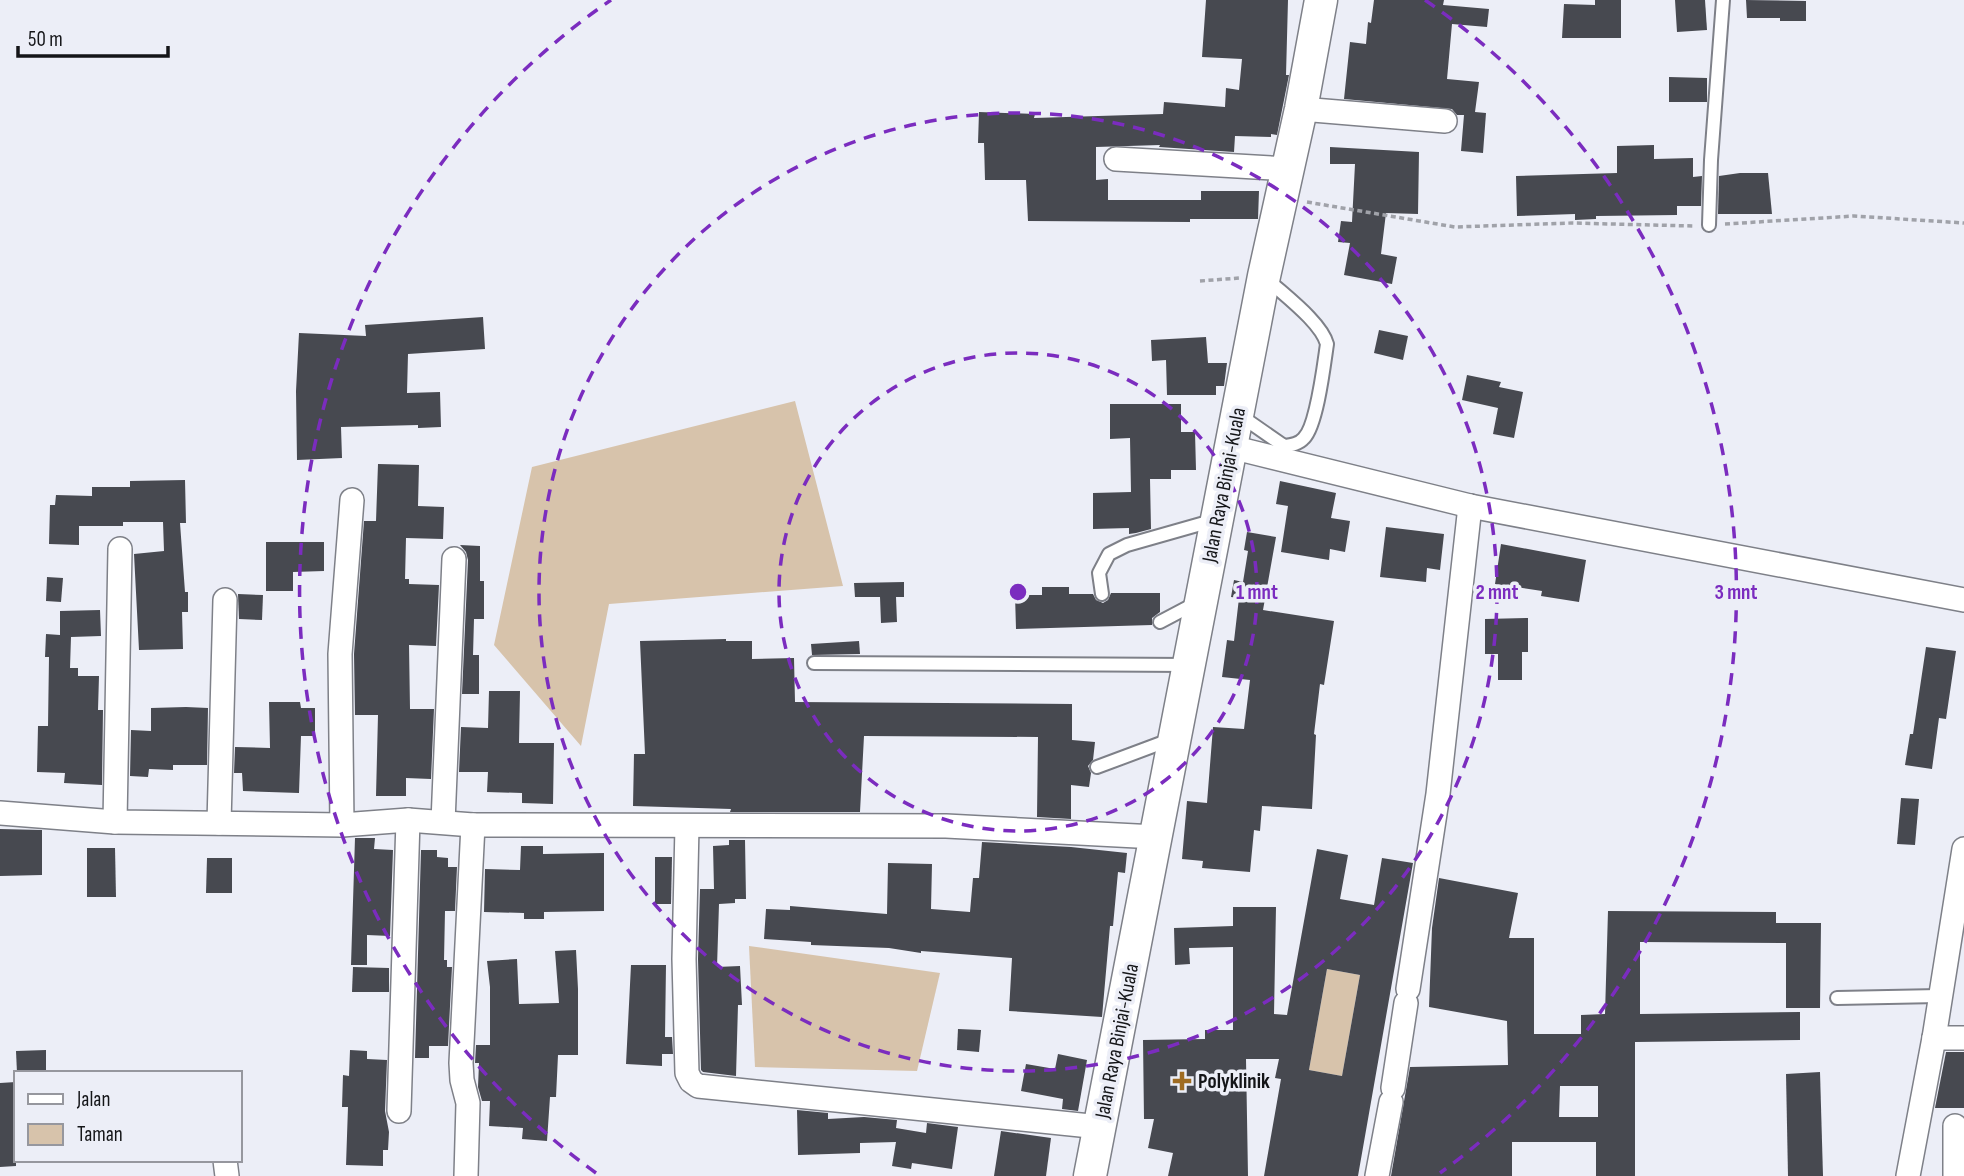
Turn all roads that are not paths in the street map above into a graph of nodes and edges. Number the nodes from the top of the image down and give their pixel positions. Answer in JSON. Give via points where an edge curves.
{"nodes":[{"id":1,"x":1321,"y":0,"type":"edge"},
{"id":2,"x":1723,"y":0,"type":"edge"},
{"id":3,"x":1301,"y":109,"type":"junction"},
{"id":4,"x":1445,"y":121,"type":"dead end"},
{"id":5,"x":1116,"y":159,"type":"dead end"},
{"id":6,"x":1286,"y":183,"type":"junction"},
{"id":7,"x":1709,"y":225,"type":"road end"},
{"id":8,"x":1264,"y":276,"type":"junction"},
{"id":9,"x":1238,"y":414,"type":"junction"},
{"id":10,"x":1231,"y":447,"type":"junction"},
{"id":11,"x":352,"y":500,"type":"dead end"},
{"id":12,"x":1470,"y":506,"type":"junction"},
{"id":13,"x":1218,"y":519,"type":"junction"},
{"id":14,"x":120,"y":550,"type":"dead end"},
{"id":15,"x":454,"y":559,"type":"dead end"},
{"id":16,"x":1102,"y":594,"type":"dead end"},
{"id":17,"x":1203,"y":599,"type":"junction"},
{"id":18,"x":225,"y":600,"type":"dead end"},
{"id":19,"x":1964,"y":600,"type":"edge"},
{"id":20,"x":1160,"y":622,"type":"dead end"},
{"id":21,"x":814,"y":663,"type":"dead end"},
{"id":22,"x":1190,"y":665,"type":"junction"},
{"id":23,"x":1176,"y":737,"type":"junction"},
{"id":24,"x":1097,"y":767,"type":"dead end"},
{"id":25,"x":0,"y":813,"type":"edge"},
{"id":26,"x":408,"y":820,"type":"junction"},
{"id":27,"x":115,"y":822,"type":"junction"},
{"id":28,"x":443,"y":822,"type":"junction"},
{"id":29,"x":219,"y":823,"type":"junction"},
{"id":30,"x":342,"y":825,"type":"junction"},
{"id":31,"x":473,"y":825,"type":"junction"},
{"id":32,"x":687,"y":825,"type":"junction"},
{"id":33,"x":1156,"y":836,"type":"junction"},
{"id":34,"x":1964,"y":849,"type":"edge"},
{"id":35,"x":1939,"y":996,"type":"junction"},
{"id":36,"x":1837,"y":998,"type":"dead end"},
{"id":37,"x":1934,"y":1038,"type":"junction"},
{"id":38,"x":1964,"y":1038,"type":"edge"},
{"id":39,"x":399,"y":1111,"type":"dead end"},
{"id":40,"x":1100,"y":1126,"type":"junction"},
{"id":41,"x":1955,"y":1126,"type":"dead end"},
{"id":42,"x":466,"y":1176,"type":"edge"},
{"id":43,"x":1090,"y":1176,"type":"edge"},
{"id":44,"x":1377,"y":1176,"type":"edge"},
{"id":45,"x":1908,"y":1176,"type":"edge"},
{"id":46,"x":1955,"y":1176,"type":"edge"}],
"edges":[{"from":1,"to":3,"type":"main road","name":"Jalan Raya Binjai-Kuala"},
{"from":2,"to":7,"type":"lane"},
{"from":3,"to":4,"type":"street"},
{"from":3,"to":6,"type":"main road","name":"Jalan Raya Binjai-Kuala"},
{"from":5,"to":6,"type":"street"},
{"from":6,"to":8,"type":"main road","name":"Jalan Raya Binjai-Kuala"},
{"from":8,"to":9,"type":"main road","name":"Jalan Raya Binjai-Kuala"},
{"from":8,"to":9,"type":"lane","via":[[1325,338],[1319,391],[1309,431],[1294,445],[1284,446]]},
{"from":9,"to":10,"type":"main road","name":"Jalan Raya Binjai-Kuala"},
{"from":10,"to":12,"type":"street"},
{"from":10,"to":13,"type":"main road","name":"Jalan Raya Binjai-Kuala"},
{"from":11,"to":30,"type":"street","via":[[340,654]]},
{"from":12,"to":19,"type":"street"},
{"from":12,"to":44,"type":"street","via":[[1438,794]]},
{"from":13,"to":16,"type":"lane","via":[[1127,545],[1109,555],[1099,573]]},
{"from":13,"to":17,"type":"main road","name":"Jalan Raya Binjai-Kuala"},
{"from":14,"to":27,"type":"street"},
{"from":15,"to":28,"type":"street"},
{"from":17,"to":20,"type":"lane"},
{"from":17,"to":22,"type":"main road","name":"Jalan Raya Binjai-Kuala"},
{"from":18,"to":29,"type":"street"},
{"from":21,"to":22,"type":"lane"},
{"from":22,"to":23,"type":"main road","name":"Jalan Raya Binjai-Kuala"},
{"from":23,"to":24,"type":"lane"},
{"from":23,"to":33,"type":"main road","name":"Jalan Raya Binjai-Kuala"},
{"from":25,"to":27,"type":"street"},
{"from":26,"to":28,"type":"street"},
{"from":26,"to":30,"type":"street"},
{"from":26,"to":39,"type":"street"},
{"from":27,"to":29,"type":"street"},
{"from":28,"to":31,"type":"street"},
{"from":29,"to":30,"type":"street"},
{"from":31,"to":32,"type":"street"},
{"from":31,"to":42,"type":"street","via":[[461,1063],[468,1103]]},
{"from":32,"to":33,"type":"street","via":[[946,827]]},
{"from":32,"to":40,"type":"street","via":[[684,959],[687,1073],[691,1081],[698,1086]]},
{"from":33,"to":40,"type":"main road","name":"Jalan Raya Binjai-Kuala"},
{"from":34,"to":35,"type":"street"},
{"from":35,"to":36,"type":"lane"},
{"from":35,"to":37,"type":"street"},
{"from":37,"to":38,"type":"street"},
{"from":37,"to":45,"type":"street"},
{"from":40,"to":43,"type":"main road","name":"Jalan Raya Binjai-Kuala"},
{"from":41,"to":46,"type":"street"}]}
